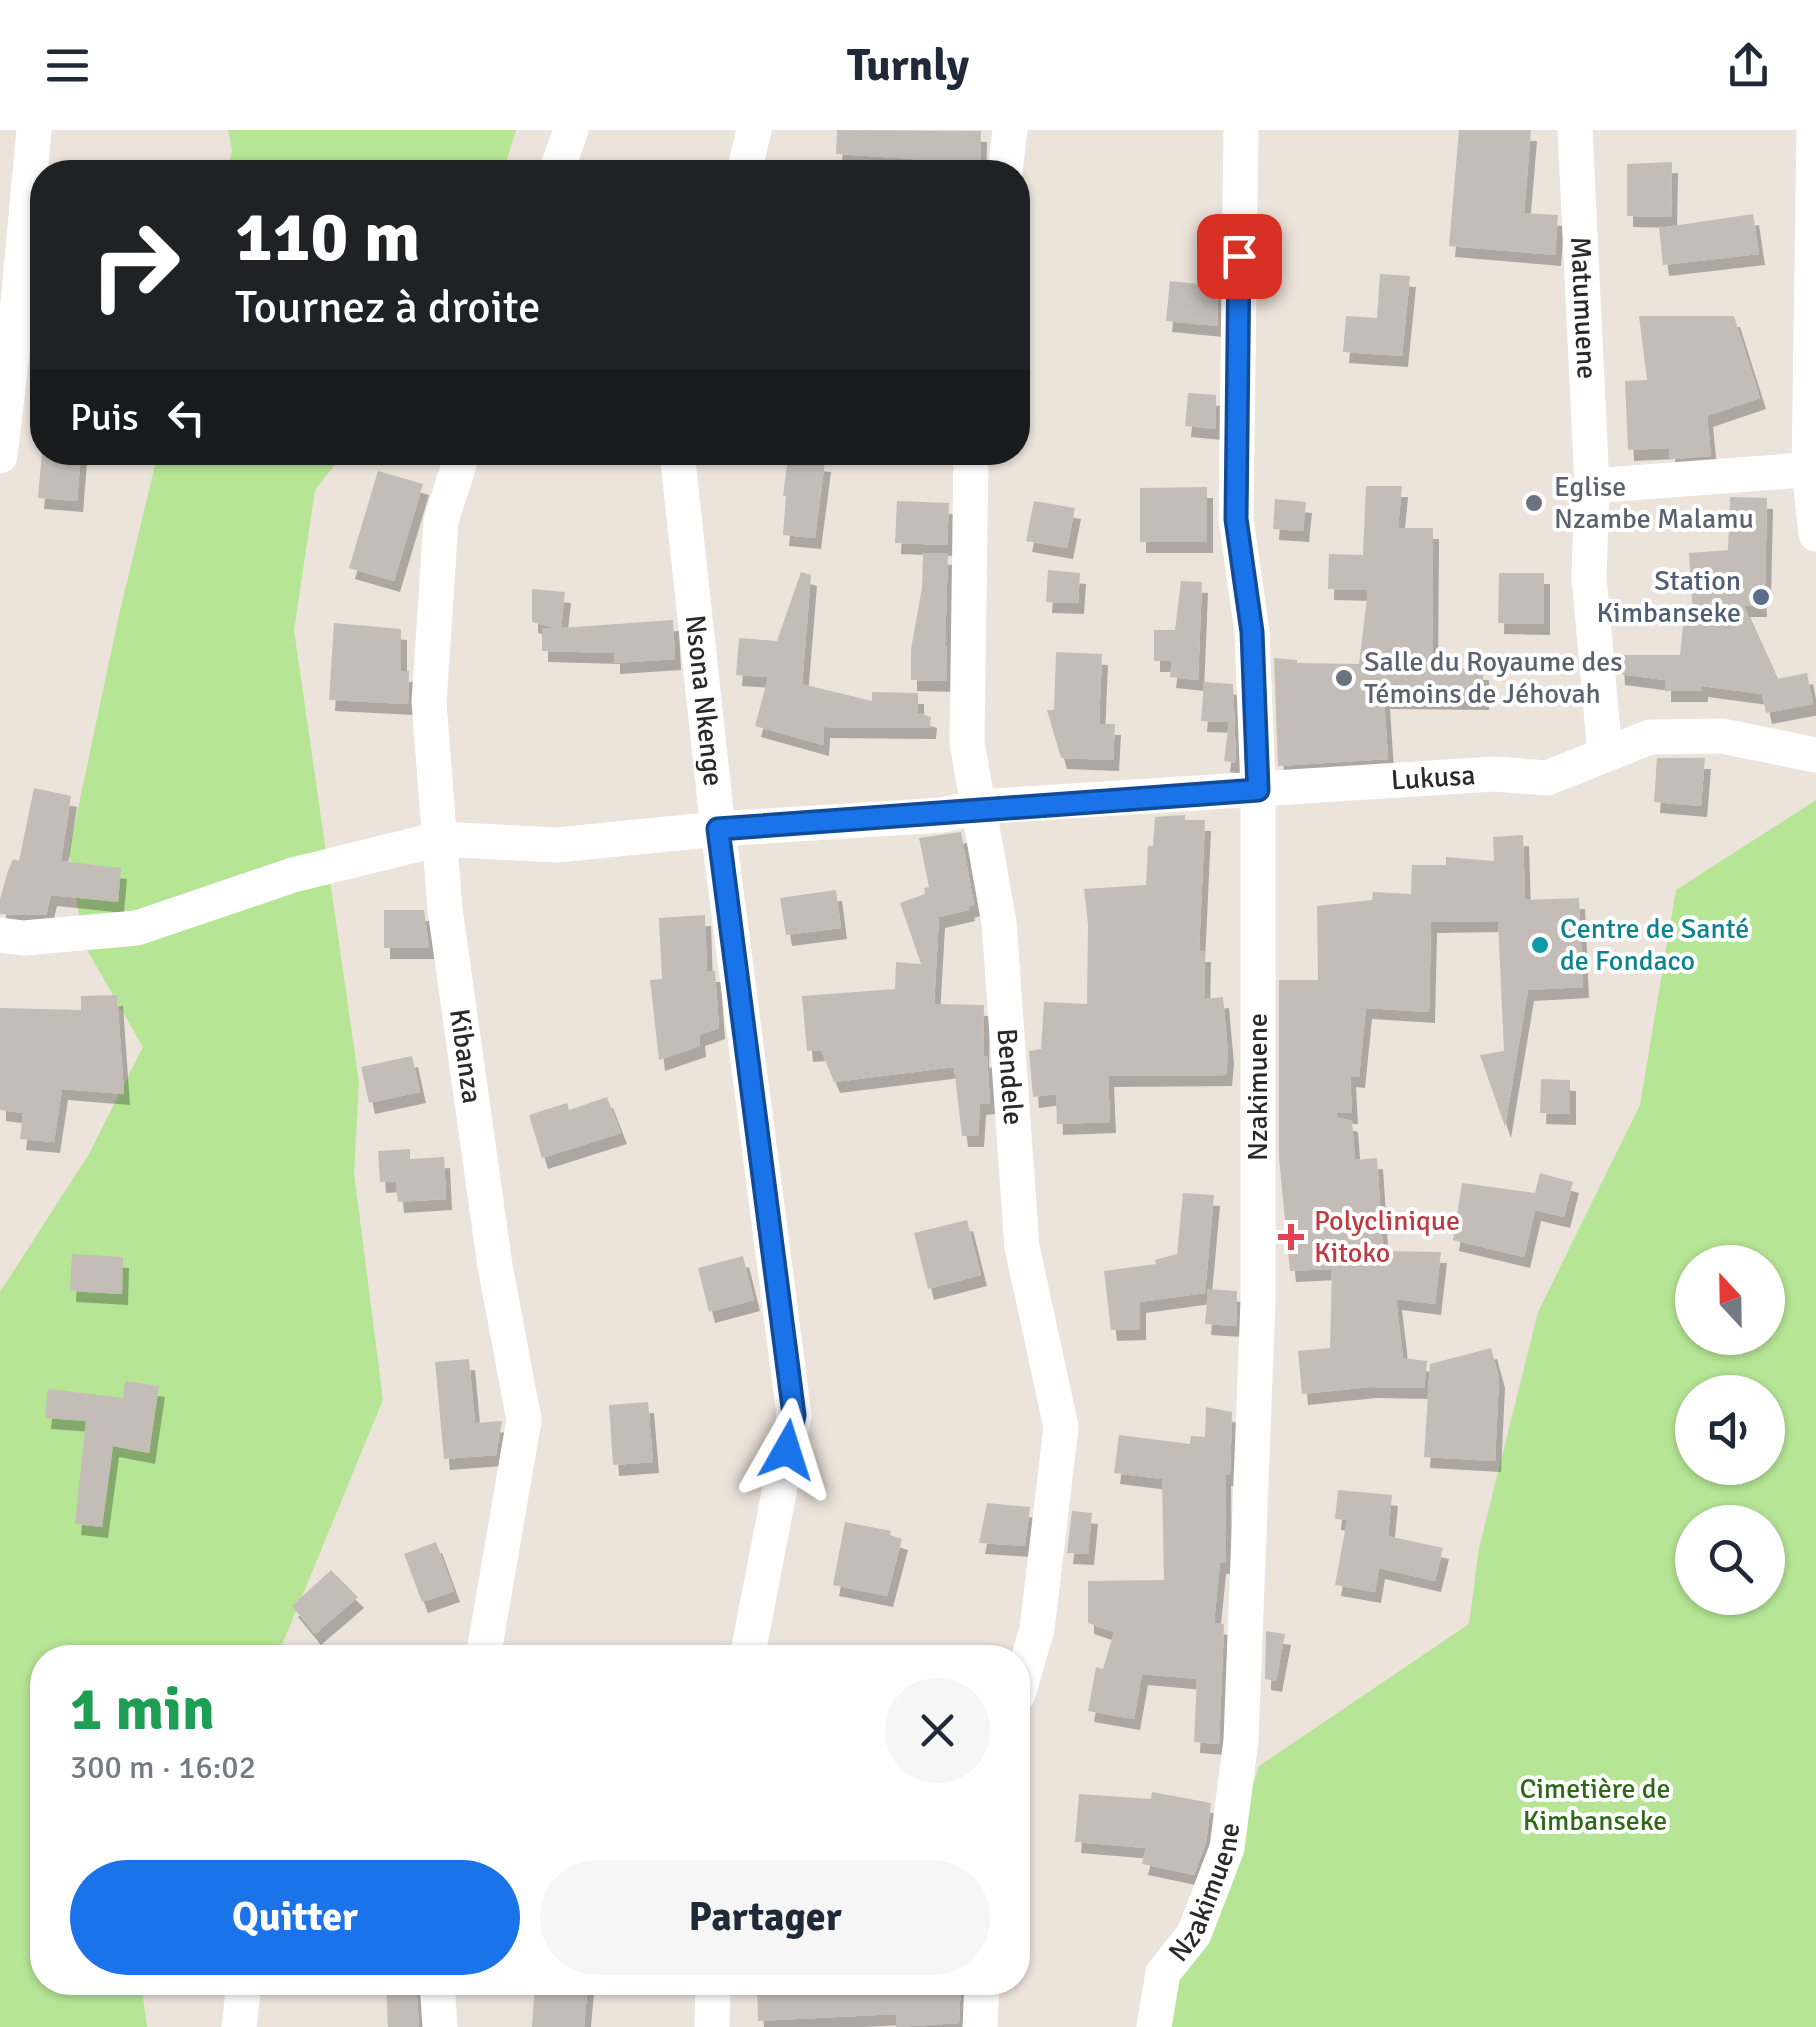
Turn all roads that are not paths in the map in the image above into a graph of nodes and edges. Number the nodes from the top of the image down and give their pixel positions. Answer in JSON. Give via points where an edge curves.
{"nodes":[{"id":1,"x":34,"y":130,"type":"edge"},
{"id":2,"x":570,"y":130,"type":"edge"},
{"id":3,"x":754,"y":130,"type":"edge"},
{"id":4,"x":1010,"y":130,"type":"edge"},
{"id":5,"x":1241,"y":130,"type":"edge"},
{"id":6,"x":1575,"y":130,"type":"edge"},
{"id":7,"x":1814,"y":130,"type":"edge"},
{"id":8,"x":31,"y":160,"type":"edge"},
{"id":9,"x":560,"y":160,"type":"edge"},
{"id":10,"x":747,"y":160,"type":"edge"},
{"id":11,"x":1006,"y":160,"type":"edge"},
{"id":12,"x":30,"y":168,"type":"edge"},
{"id":13,"x":1814,"y":210,"type":"edge"},
{"id":14,"x":0,"y":456,"type":"edge"},
{"id":15,"x":460,"y":465,"type":"edge"},
{"id":16,"x":677,"y":465,"type":"edge"},
{"id":17,"x":972,"y":465,"type":"edge"},
{"id":18,"x":1813,"y":469,"type":"edge"},
{"id":19,"x":1592,"y":486,"type":"junction"},
{"id":20,"x":1816,"y":534,"type":"edge"},
{"id":21,"x":1605,"y":754,"type":"junction"},
{"id":22,"x":1816,"y":755,"type":"edge"},
{"id":23,"x":1258,"y":790,"type":"junction"},
{"id":24,"x":978,"y":808,"type":"junction"},
{"id":25,"x":718,"y":829,"type":"junction"},
{"id":26,"x":439,"y":839,"type":"junction"},
{"id":27,"x":0,"y":935,"type":"edge"},
{"id":28,"x":485,"y":1645,"type":"edge"},
{"id":29,"x":749,"y":1645,"type":"edge"},
{"id":30,"x":1030,"y":1651,"type":"edge"},
{"id":31,"x":243,"y":1995,"type":"edge"},
{"id":32,"x":439,"y":1995,"type":"edge"},
{"id":33,"x":713,"y":1995,"type":"edge"},
{"id":34,"x":981,"y":1995,"type":"edge"},
{"id":35,"x":239,"y":2027,"type":"edge"},
{"id":36,"x":440,"y":2027,"type":"edge"},
{"id":37,"x":712,"y":2027,"type":"edge"},
{"id":38,"x":980,"y":2027,"type":"edge"},
{"id":39,"x":1154,"y":2027,"type":"edge"}],
"edges":[{"from":1,"to":8,"type":"street"},
{"from":2,"to":9,"type":"street"},
{"from":3,"to":10,"type":"street"},
{"from":4,"to":11,"type":"street"},
{"from":5,"to":23,"type":"street","name":"Nzakimuene","via":[[1236,519],[1252,632]]},
{"from":6,"to":19,"type":"street","name":"Matumuene"},
{"from":7,"to":13,"type":"street"},
{"from":12,"to":14,"type":"street"},
{"from":13,"to":18,"type":"street"},
{"from":15,"to":26,"type":"street","name":"Kibanza","via":[[441,521],[430,684]]},
{"from":16,"to":25,"type":"street","name":"Nsona Nkenge"},
{"from":17,"to":24,"type":"street","name":"Bendele","via":[[967,743]]},
{"from":18,"to":19,"type":"street"},
{"from":18,"to":20,"type":"street"},
{"from":19,"to":21,"type":"street","name":"Matumuene","via":[[1589,577]]},
{"from":21,"to":22,"type":"street","name":"Lukusa","via":[[1650,737],[1722,736]]},
{"from":21,"to":23,"type":"street","name":"Lukusa","via":[[1547,778],[1494,774]]},
{"from":23,"to":24,"type":"street","name":"Lukusa"},
{"from":23,"to":39,"type":"street","name":"Nzakimuene","via":[[1258,1301],[1240,1740],[1227,1848],[1194,1934],[1163,1973]]},
{"from":24,"to":25,"type":"street","name":"Lukusa"},
{"from":24,"to":30,"type":"street","name":"Bendele","via":[[999,922],[1022,1248],[1061,1427]]},
{"from":25,"to":26,"type":"street","name":"Lukusa","via":[[557,845]]},
{"from":25,"to":29,"type":"street","name":"Nsona Nkenge","via":[[794,1415]]},
{"from":26,"to":27,"type":"street","name":"Lukusa","via":[[294,876],[136,928]]},
{"from":26,"to":28,"type":"street","name":"Kibanza","via":[[495,1266],[524,1420]]},
{"from":31,"to":35,"type":"street"},
{"from":32,"to":36,"type":"street"},
{"from":33,"to":37,"type":"street"},
{"from":34,"to":38,"type":"street"}]}
